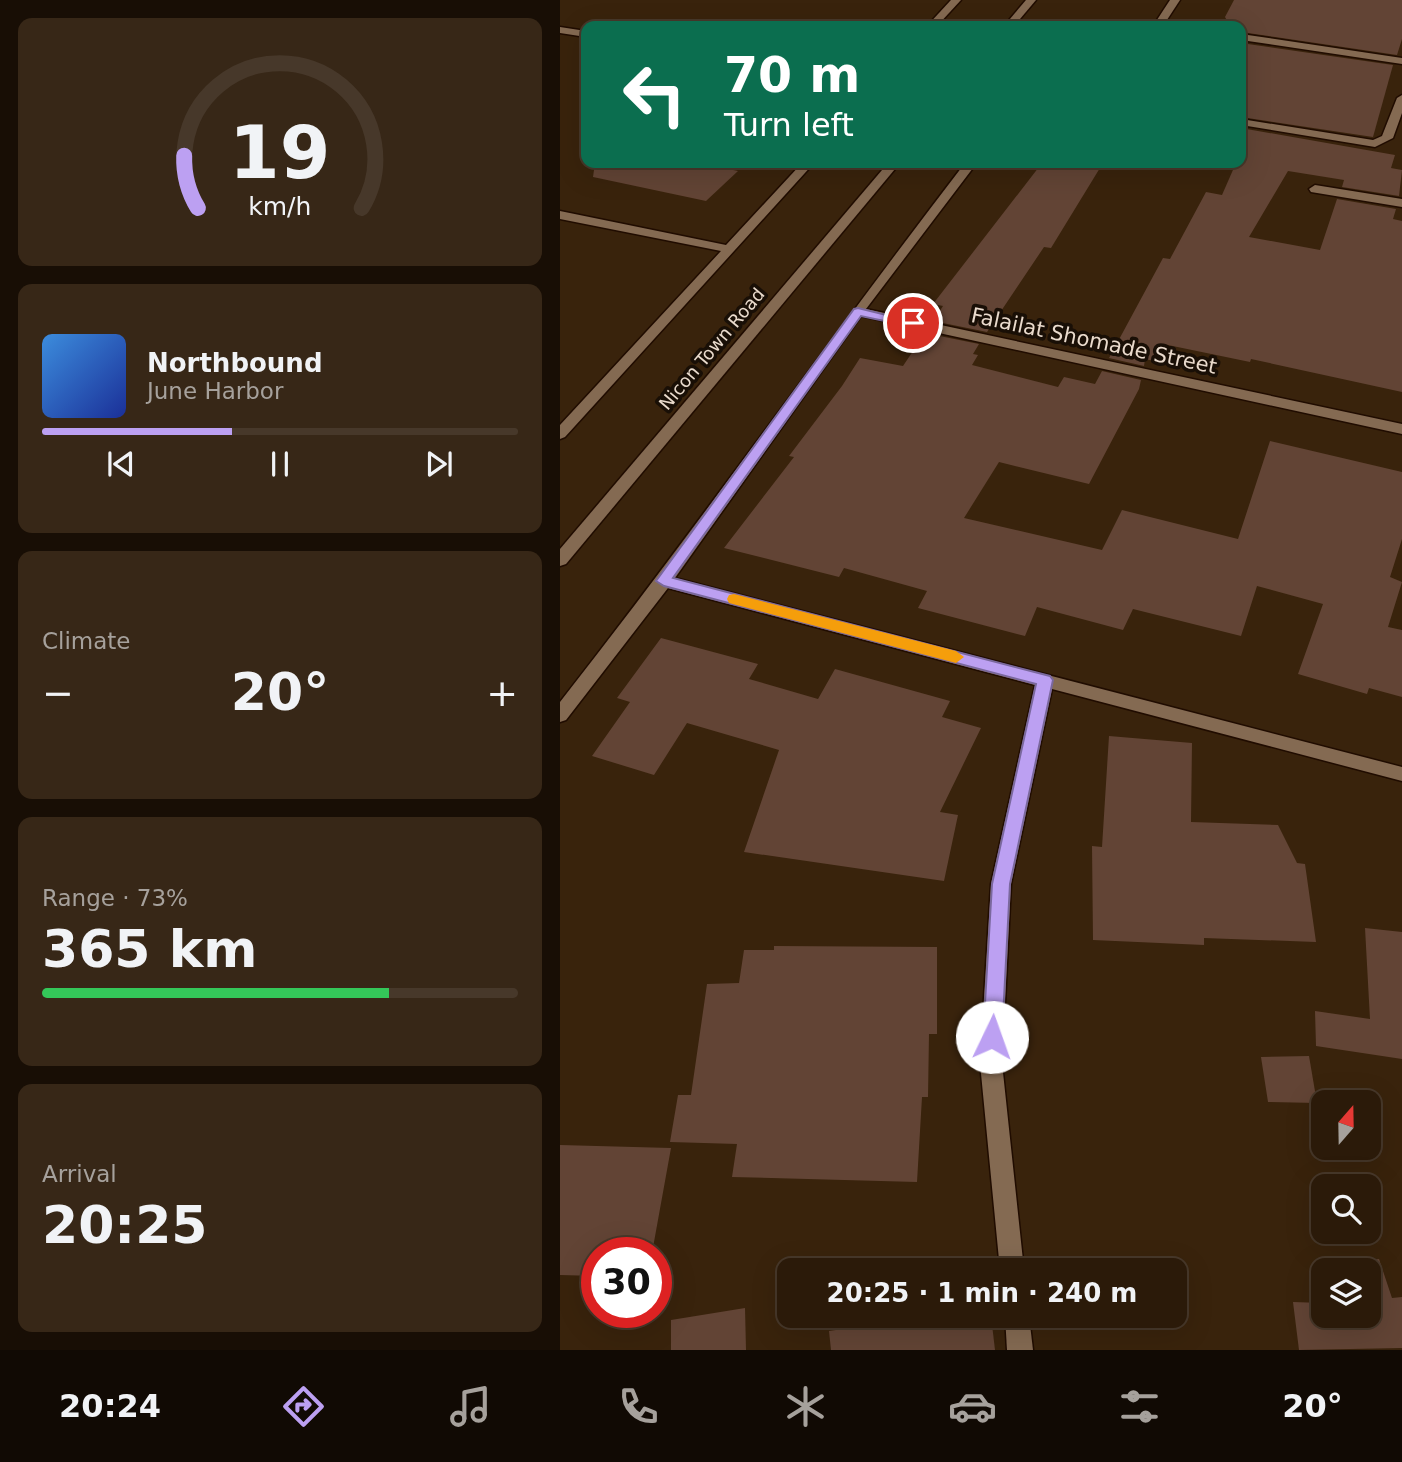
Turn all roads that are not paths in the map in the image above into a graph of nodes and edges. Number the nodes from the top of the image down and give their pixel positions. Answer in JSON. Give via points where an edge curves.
{"nodes":[{"id":1,"x":956,"y":0,"type":"edge"},
{"id":2,"x":1031,"y":0,"type":"edge"},
{"id":3,"x":1175,"y":0,"type":"edge"},
{"id":4,"x":937,"y":21,"type":"edge"},
{"id":5,"x":1013,"y":21,"type":"edge"},
{"id":6,"x":1161,"y":21,"type":"edge"},
{"id":7,"x":560,"y":30,"type":"edge"},
{"id":8,"x":581,"y":33,"type":"edge"},
{"id":9,"x":1246,"y":38,"type":"edge"},
{"id":10,"x":1402,"y":61,"type":"edge"},
{"id":11,"x":1402,"y":98,"type":"edge"},
{"id":12,"x":1246,"y":123,"type":"edge"},
{"id":13,"x":803,"y":168,"type":"edge"},
{"id":14,"x":890,"y":168,"type":"edge"},
{"id":15,"x":967,"y":168,"type":"edge"},
{"id":16,"x":1315,"y":189,"type":"dead end"},
{"id":17,"x":1402,"y":203,"type":"edge"},
{"id":18,"x":560,"y":215,"type":"edge"},
{"id":19,"x":729,"y":249,"type":"junction"},
{"id":20,"x":858,"y":311,"type":"junction"},
{"id":21,"x":1402,"y":429,"type":"edge"},
{"id":22,"x":560,"y":434,"type":"edge"},
{"id":23,"x":560,"y":560,"type":"edge"},
{"id":24,"x":664,"y":581,"type":"junction"},
{"id":25,"x":1045,"y":680,"type":"junction"},
{"id":26,"x":560,"y":715,"type":"edge"},
{"id":27,"x":1402,"y":774,"type":"edge"},
{"id":28,"x":1011,"y":1258,"type":"edge"},
{"id":29,"x":1018,"y":1328,"type":"edge"},
{"id":30,"x":1020,"y":1350,"type":"edge"}],
"edges":[{"from":1,"to":4,"type":"street"},
{"from":2,"to":5,"type":"street"},
{"from":3,"to":6,"type":"street"},
{"from":7,"to":8,"type":"street"},
{"from":9,"to":10,"type":"street"},
{"from":11,"to":12,"type":"street","via":[[1387,138],[1375,144]]},
{"from":13,"to":19,"type":"street"},
{"from":14,"to":23,"type":"street","name":"Nicon Town Road"},
{"from":15,"to":20,"type":"street"},
{"from":16,"to":17,"type":"street"},
{"from":18,"to":19,"type":"street"},
{"from":19,"to":22,"type":"street"},
{"from":20,"to":21,"type":"street","name":"Falailat Shomade Street"},
{"from":20,"to":24,"type":"street"},
{"from":24,"to":25,"type":"street"},
{"from":24,"to":26,"type":"street"},
{"from":25,"to":27,"type":"street"},
{"from":25,"to":28,"type":"street","via":[[1001,884],[991,1063]]},
{"from":29,"to":30,"type":"street"}]}
